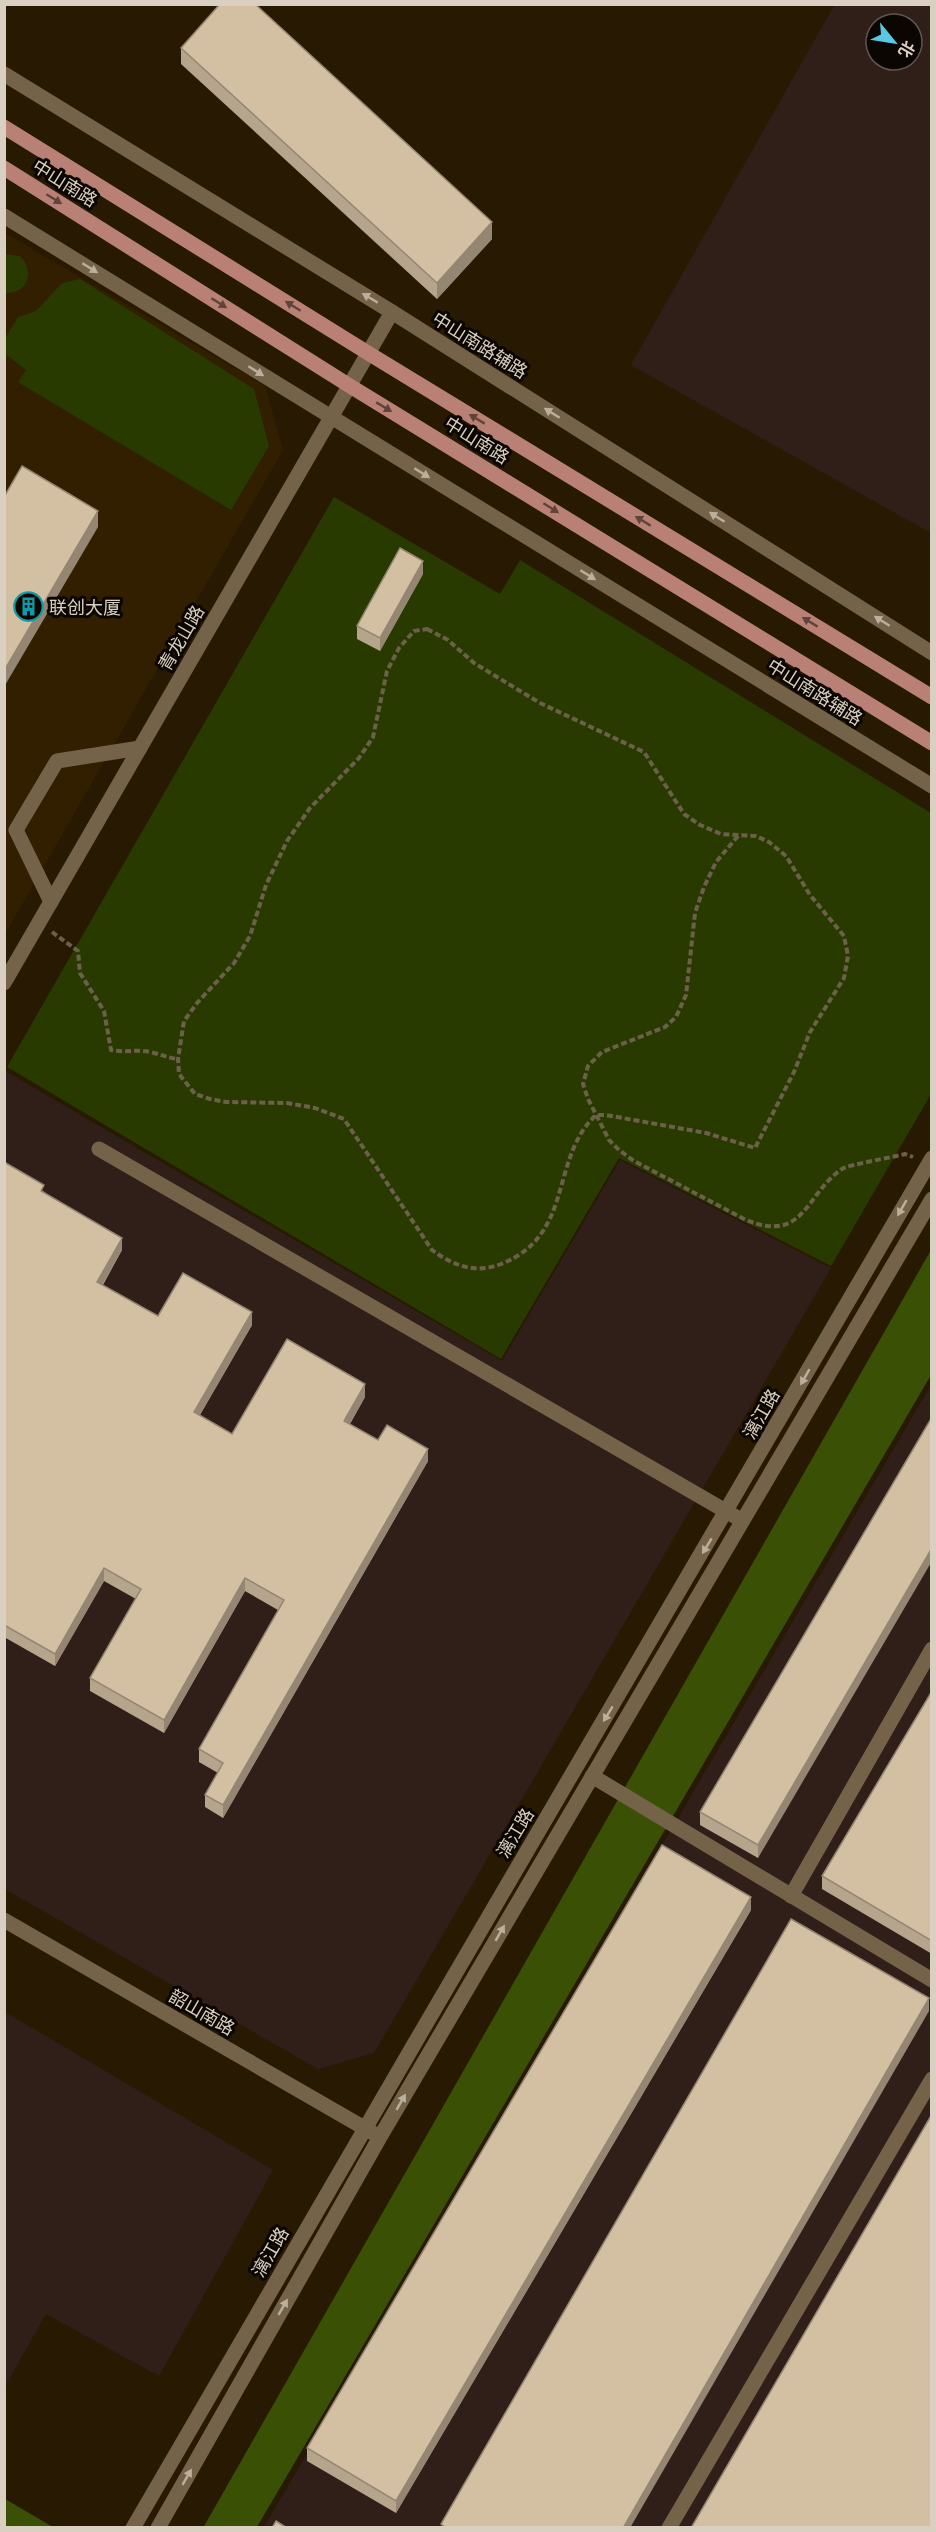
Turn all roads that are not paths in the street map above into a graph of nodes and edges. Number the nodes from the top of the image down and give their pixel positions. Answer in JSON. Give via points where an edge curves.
{"nodes":[{"id":1,"x":4,"y":74,"type":"edge"},
{"id":2,"x":4,"y":127,"type":"edge"},
{"id":3,"x":4,"y":168,"type":"edge"},
{"id":4,"x":4,"y":216,"type":"edge"},
{"id":5,"x":392,"y":312,"type":"junction"},
{"id":6,"x":368,"y":353,"type":"junction"},
{"id":7,"x":350,"y":386,"type":"junction"},
{"id":8,"x":331,"y":416,"type":"junction"},
{"id":9,"x":932,"y":653,"type":"edge"},
{"id":10,"x":932,"y":697,"type":"edge"},
{"id":11,"x":932,"y":743,"type":"edge"},
{"id":12,"x":140,"y":748,"type":"junction"},
{"id":13,"x":932,"y":786,"type":"edge"},
{"id":14,"x":51,"y":902,"type":"junction"},
{"id":15,"x":4,"y":983,"type":"edge"},
{"id":16,"x":99,"y":1149,"type":"dead end"},
{"id":17,"x":930,"y":1160,"type":"edge"},
{"id":18,"x":932,"y":1199,"type":"edge"},
{"id":19,"x":727,"y":1512,"type":"junction"},
{"id":20,"x":742,"y":1520,"type":"junction"},
{"id":21,"x":932,"y":1649,"type":"edge"},
{"id":22,"x":592,"y":1776,"type":"junction"},
{"id":23,"x":792,"y":1896,"type":"junction"},
{"id":24,"x":4,"y":1920,"type":"edge"},
{"id":25,"x":932,"y":1980,"type":"edge"},
{"id":26,"x":932,"y":2079,"type":"edge"},
{"id":27,"x":364,"y":2128,"type":"junction"},
{"id":28,"x":381,"y":2137,"type":"junction"},
{"id":29,"x":133,"y":2528,"type":"edge"},
{"id":30,"x":158,"y":2528,"type":"edge"},
{"id":31,"x":669,"y":2528,"type":"edge"}],
"edges":[{"from":5,"to":1,"type":"street","name":"中山南路辅路","one_way":true},
{"from":6,"to":2,"type":"main road","name":"中山南路","one_way":true},
{"from":3,"to":7,"type":"main road","name":"中山南路","one_way":true},
{"from":4,"to":8,"type":"street","name":"中山南路辅路","one_way":true},
{"from":5,"to":6,"type":"street","name":"青龙山路"},
{"from":9,"to":5,"type":"street","name":"中山南路辅路","one_way":true},
{"from":6,"to":7,"type":"street","name":"青龙山路"},
{"from":10,"to":6,"type":"main road","name":"中山南路","one_way":true},
{"from":7,"to":8,"type":"street","name":"青龙山路"},
{"from":7,"to":11,"type":"main road","name":"中山南路","one_way":true},
{"from":8,"to":12,"type":"street","name":"青龙山路"},
{"from":8,"to":13,"type":"street","name":"中山南路辅路","one_way":true},
{"from":12,"to":14,"type":"street","name":"青龙山路"},
{"from":12,"to":14,"type":"street","via":[[57,761],[16,830]]},
{"from":14,"to":15,"type":"street","name":"青龙山路"},
{"from":16,"to":19,"type":"street"},
{"from":17,"to":19,"type":"street","name":"漓江路","one_way":true},
{"from":18,"to":20,"type":"street","name":"漓江路"},
{"from":19,"to":20,"type":"street"},
{"from":19,"to":27,"type":"street","name":"漓江路","one_way":true},
{"from":20,"to":22,"type":"street","name":"漓江路"},
{"from":21,"to":23,"type":"street"},
{"from":22,"to":23,"type":"street"},
{"from":28,"to":22,"type":"street","name":"漓江路","one_way":true},
{"from":23,"to":25,"type":"street"},
{"from":24,"to":27,"type":"street","name":"韶山南路"},
{"from":26,"to":31,"type":"street"},
{"from":27,"to":28,"type":"street","name":"韶山南路"},
{"from":27,"to":29,"type":"street","name":"漓江路"},
{"from":30,"to":28,"type":"street","name":"漓江路","one_way":true}]}
